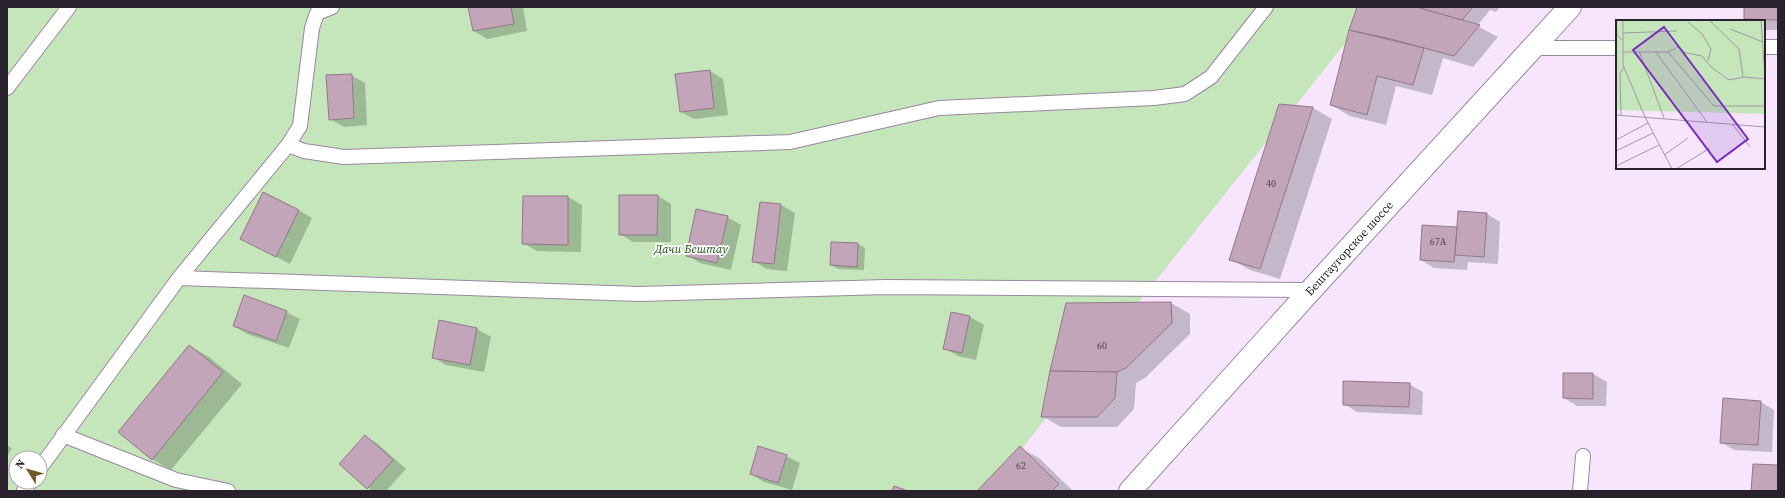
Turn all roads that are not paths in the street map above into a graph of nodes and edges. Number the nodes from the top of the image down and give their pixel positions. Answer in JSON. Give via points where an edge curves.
{"nodes":[{"id":1,"x":69,"y":7,"type":"edge"},
{"id":2,"x":332,"y":7,"type":"edge"},
{"id":3,"x":1266,"y":7,"type":"edge"},
{"id":4,"x":1570,"y":7,"type":"edge"},
{"id":5,"x":1778,"y":46,"type":"edge"},
{"id":6,"x":1765,"y":47,"type":"edge"},
{"id":7,"x":1533,"y":48,"type":"junction"},
{"id":8,"x":1616,"y":48,"type":"edge"},
{"id":9,"x":7,"y":88,"type":"edge"},
{"id":10,"x":288,"y":145,"type":"junction"},
{"id":11,"x":179,"y":278,"type":"junction"},
{"id":12,"x":1311,"y":290,"type":"junction"},
{"id":13,"x":63,"y":434,"type":"junction"},
{"id":14,"x":48,"y":456,"type":"edge"},
{"id":15,"x":1583,"y":456,"type":"dead end"},
{"id":16,"x":228,"y":491,"type":"edge"},
{"id":17,"x":1130,"y":491,"type":"edge"},
{"id":18,"x":1580,"y":491,"type":"edge"}],
"edges":[{"from":1,"to":9,"type":"lane"},
{"from":2,"to":10,"type":"lane","via":[[317,13],[312,28],[300,126]]},
{"from":3,"to":10,"type":"lane","via":[[1211,77],[1185,94],[1154,98],[939,108],[790,142],[344,157],[304,151]]},
{"from":4,"to":7,"type":"main road","name":"Бештаугорское шоссе"},
{"from":5,"to":6,"type":"lane"},
{"from":7,"to":8,"type":"lane"},
{"from":7,"to":12,"type":"main road","name":"Бештаугорское шоссе"},
{"from":10,"to":11,"type":"lane"},
{"from":11,"to":12,"type":"lane","via":[[638,294],[886,286]]},
{"from":11,"to":13,"type":"lane"},
{"from":12,"to":17,"type":"main road","name":"Бештаугорское шоссе"},
{"from":13,"to":14,"type":"lane"},
{"from":13,"to":16,"type":"lane","via":[[176,480]]},
{"from":15,"to":18,"type":"lane"}]}
